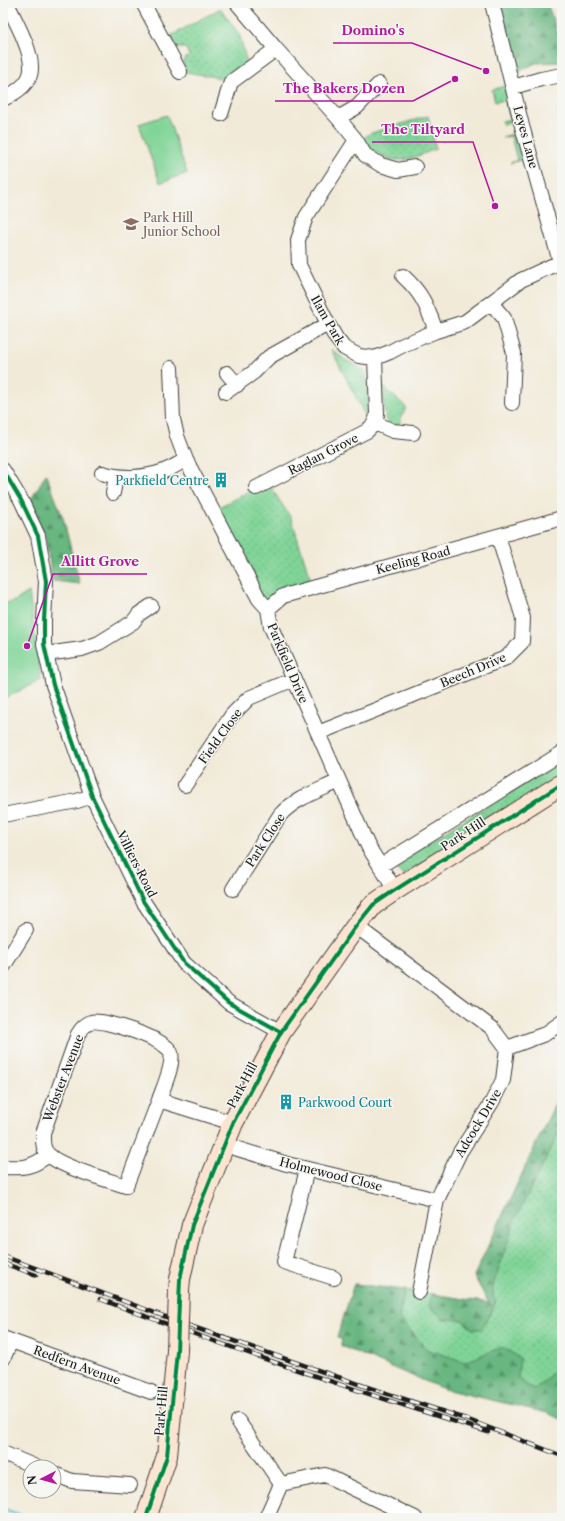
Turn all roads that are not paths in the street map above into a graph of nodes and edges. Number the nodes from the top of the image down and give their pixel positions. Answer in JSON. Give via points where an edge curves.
{"nodes":[{"id":1,"x":7,"y":3,"type":"edge"},
{"id":2,"x":143,"y":3,"type":"edge"},
{"id":3,"x":492,"y":3,"type":"edge"},
{"id":4,"x":240,"y":4,"type":"edge"},
{"id":5,"x":276,"y":49,"type":"junction"},
{"id":6,"x":180,"y":72,"type":"dead end"},
{"id":7,"x":562,"y":75,"type":"edge"},
{"id":8,"x":379,"y":84,"type":"dead end"},
{"id":9,"x":513,"y":87,"type":"junction"},
{"id":10,"x":3,"y":99,"type":"edge"},
{"id":11,"x":222,"y":114,"type":"dead end"},
{"id":12,"x":338,"y":118,"type":"junction"},
{"id":13,"x":356,"y":140,"type":"junction"},
{"id":14,"x":415,"y":167,"type":"dead end"},
{"id":15,"x":561,"y":266,"type":"edge"},
{"id":16,"x":403,"y":276,"type":"dead end"},
{"id":17,"x":492,"y":303,"type":"junction"},
{"id":18,"x":328,"y":324,"type":"junction"},
{"id":19,"x":436,"y":331,"type":"junction"},
{"id":20,"x":375,"y":358,"type":"junction"},
{"id":21,"x":171,"y":368,"type":"dead end"},
{"id":22,"x":228,"y":373,"type":"dead end"},
{"id":23,"x":512,"y":403,"type":"dead end"},
{"id":24,"x":375,"y":423,"type":"junction"},
{"id":25,"x":413,"y":433,"type":"dead end"},
{"id":26,"x":186,"y":460,"type":"junction"},
{"id":27,"x":3,"y":470,"type":"edge"},
{"id":28,"x":102,"y":473,"type":"dead end"},
{"id":29,"x":116,"y":476,"type":"junction"},
{"id":30,"x":266,"y":487,"type":"dead end"},
{"id":31,"x":113,"y":493,"type":"dead end"},
{"id":32,"x":562,"y":518,"type":"edge"},
{"id":33,"x":498,"y":536,"type":"junction"},
{"id":34,"x":151,"y":606,"type":"dead end"},
{"id":35,"x":268,"y":609,"type":"junction"},
{"id":36,"x":46,"y":654,"type":"junction"},
{"id":37,"x":294,"y":679,"type":"junction"},
{"id":38,"x":318,"y":733,"type":"junction"},
{"id":39,"x":562,"y":753,"type":"edge"},
{"id":40,"x":186,"y":776,"type":"dead end"},
{"id":41,"x":339,"y":781,"type":"junction"},
{"id":42,"x":562,"y":784,"type":"edge"},
{"id":43,"x":92,"y":796,"type":"junction"},
{"id":44,"x":3,"y":815,"type":"edge"},
{"id":45,"x":380,"y":866,"type":"junction"},
{"id":46,"x":232,"y":882,"type":"dead end"},
{"id":47,"x":394,"y":890,"type":"junction"},
{"id":48,"x":356,"y":926,"type":"junction"},
{"id":49,"x":26,"y":930,"type":"dead end"},
{"id":50,"x":3,"y":967,"type":"edge"},
{"id":51,"x":562,"y":1022,"type":"edge"},
{"id":52,"x":281,"y":1032,"type":"junction"},
{"id":53,"x":507,"y":1048,"type":"junction"},
{"id":54,"x":159,"y":1100,"type":"junction"},
{"id":55,"x":233,"y":1123,"type":"junction"},
{"id":56,"x":225,"y":1145,"type":"junction"},
{"id":57,"x":48,"y":1155,"type":"junction"},
{"id":58,"x":3,"y":1167,"type":"edge"},
{"id":59,"x":307,"y":1169,"type":"junction"},
{"id":60,"x":437,"y":1200,"type":"junction"},
{"id":61,"x":334,"y":1278,"type":"dead end"},
{"id":62,"x":419,"y":1292,"type":"dead end"},
{"id":63,"x":7,"y":1340,"type":"edge"},
{"id":64,"x":3,"y":1359,"type":"edge"},
{"id":65,"x":151,"y":1392,"type":"dead end"},
{"id":66,"x":238,"y":1421,"type":"dead end"},
{"id":67,"x":3,"y":1453,"type":"edge"},
{"id":68,"x":22,"y":1461,"type":"edge"},
{"id":69,"x":62,"y":1477,"type":"edge"},
{"id":70,"x":281,"y":1484,"type":"junction"},
{"id":71,"x":130,"y":1485,"type":"dead end"},
{"id":72,"x":146,"y":1518,"type":"edge"},
{"id":73,"x":266,"y":1518,"type":"edge"},
{"id":74,"x":415,"y":1518,"type":"edge"}],
"edges":[{"from":1,"to":10,"type":"street","via":[[32,63],[30,76],[25,83],[15,93]]},
{"from":2,"to":6,"type":"street","via":[[178,56]]},
{"from":3,"to":9,"type":"street","name":"Leyes Lane"},
{"from":4,"to":5,"type":"street"},
{"from":5,"to":11,"type":"street","via":[[231,82]]},
{"from":5,"to":12,"type":"street"},
{"from":7,"to":9,"type":"street"},
{"from":8,"to":12,"type":"street","via":[[357,107]]},
{"from":9,"to":15,"type":"street","name":"Leyes Lane"},
{"from":12,"to":13,"type":"street"},
{"from":13,"to":14,"type":"street","via":[[365,155],[381,165],[398,170]]},
{"from":13,"to":18,"type":"street","name":"Ilam Park","via":[[306,217],[298,240],[299,265]]},
{"from":15,"to":17,"type":"street","via":[[522,280]]},
{"from":16,"to":19,"type":"street","via":[[415,286],[424,300]]},
{"from":17,"to":19,"type":"street","via":[[465,322]]},
{"from":17,"to":23,"type":"street","via":[[504,318],[514,353]]},
{"from":18,"to":20,"type":"street","name":"Ilam Park","via":[[344,348],[359,356]]},
{"from":18,"to":22,"type":"street","via":[[269,357],[231,389]]},
{"from":19,"to":20,"type":"street"},
{"from":20,"to":24,"type":"street"},
{"from":21,"to":26,"type":"street","name":"Parkfield Drive","via":[[173,419]]},
{"from":24,"to":25,"type":"street","via":[[393,431]]},
{"from":24,"to":30,"type":"street","name":"Raglan Grove","via":[[366,431]]},
{"from":26,"to":29,"type":"street","via":[[164,471],[135,477]]},
{"from":26,"to":35,"type":"street","name":"Parkfield Drive","via":[[259,599]]},
{"from":27,"to":36,"type":"street","name":"Villiers Road","via":[[38,536],[46,581]]},
{"from":28,"to":29,"type":"street"},
{"from":29,"to":31,"type":"street"},
{"from":32,"to":33,"type":"street","name":"Keeling Road"},
{"from":33,"to":35,"type":"street","name":"Keeling Road","via":[[283,596]]},
{"from":33,"to":38,"type":"street","name":"Beech Drive","via":[[523,618],[522,642],[506,658]]},
{"from":34,"to":36,"type":"street","via":[[133,622],[99,643],[82,649]]},
{"from":35,"to":37,"type":"street","name":"Parkfield Drive","via":[[270,627]]},
{"from":36,"to":43,"type":"street","name":"Villiers Road","via":[[53,685]]},
{"from":37,"to":38,"type":"street","name":"Parkfield Drive"},
{"from":37,"to":40,"type":"street","name":"Field Close","via":[[249,698],[232,715]]},
{"from":38,"to":41,"type":"street","name":"Parkfield Drive"},
{"from":39,"to":45,"type":"street","name":"Park Hill"},
{"from":41,"to":45,"type":"street","name":"Parkfield Drive","via":[[368,846]]},
{"from":41,"to":46,"type":"street","name":"Park Close","via":[[292,803],[280,815]]},
{"from":42,"to":47,"type":"street","name":"Park Hill"},
{"from":43,"to":44,"type":"street"},
{"from":43,"to":52,"type":"street","name":"Villiers Road","via":[[144,901],[184,963],[229,1003]]},
{"from":45,"to":47,"type":"street","name":"Parkfield Drive"},
{"from":47,"to":48,"type":"street","name":"Park Hill","via":[[373,905]]},
{"from":48,"to":52,"type":"street","name":"Park Hill"},
{"from":48,"to":53,"type":"street","via":[[492,1028]]},
{"from":49,"to":50,"type":"street"},
{"from":51,"to":53,"type":"street","via":[[545,1034]]},
{"from":52,"to":55,"type":"street","name":"Park Hill"},
{"from":53,"to":60,"type":"street","name":"Adcock Drive","via":[[503,1080],[460,1152]]},
{"from":54,"to":55,"type":"street"},
{"from":54,"to":57,"type":"street","name":"Webster Avenue","via":[[126,1186],[59,1163]]},
{"from":54,"to":57,"type":"street","name":"Webster Avenue","via":[[171,1062],[169,1048],[162,1043],[104,1022],[92,1022],[83,1026],[43,1133],[43,1146]]},
{"from":55,"to":56,"type":"street","name":"Park Hill"},
{"from":56,"to":59,"type":"street","name":"Holmewood Close"},
{"from":56,"to":72,"type":"street","name":"Park Hill","bridge":true,"via":[[192,1225],[180,1279],[177,1351],[167,1456]]},
{"from":57,"to":58,"type":"street","via":[[28,1167]]},
{"from":59,"to":60,"type":"street","name":"Holmewood Close"},
{"from":59,"to":61,"type":"street","via":[[284,1262]]},
{"from":60,"to":62,"type":"street","name":"Adcock Drive"},
{"from":63,"to":64,"type":"street"},
{"from":63,"to":65,"type":"street","name":"Redfern Avenue"},
{"from":66,"to":70,"type":"street"},
{"from":67,"to":68,"type":"street"},
{"from":69,"to":71,"type":"street","via":[[72,1481]]},
{"from":70,"to":73,"type":"street"},
{"from":70,"to":74,"type":"street","via":[[325,1475]]}]}
